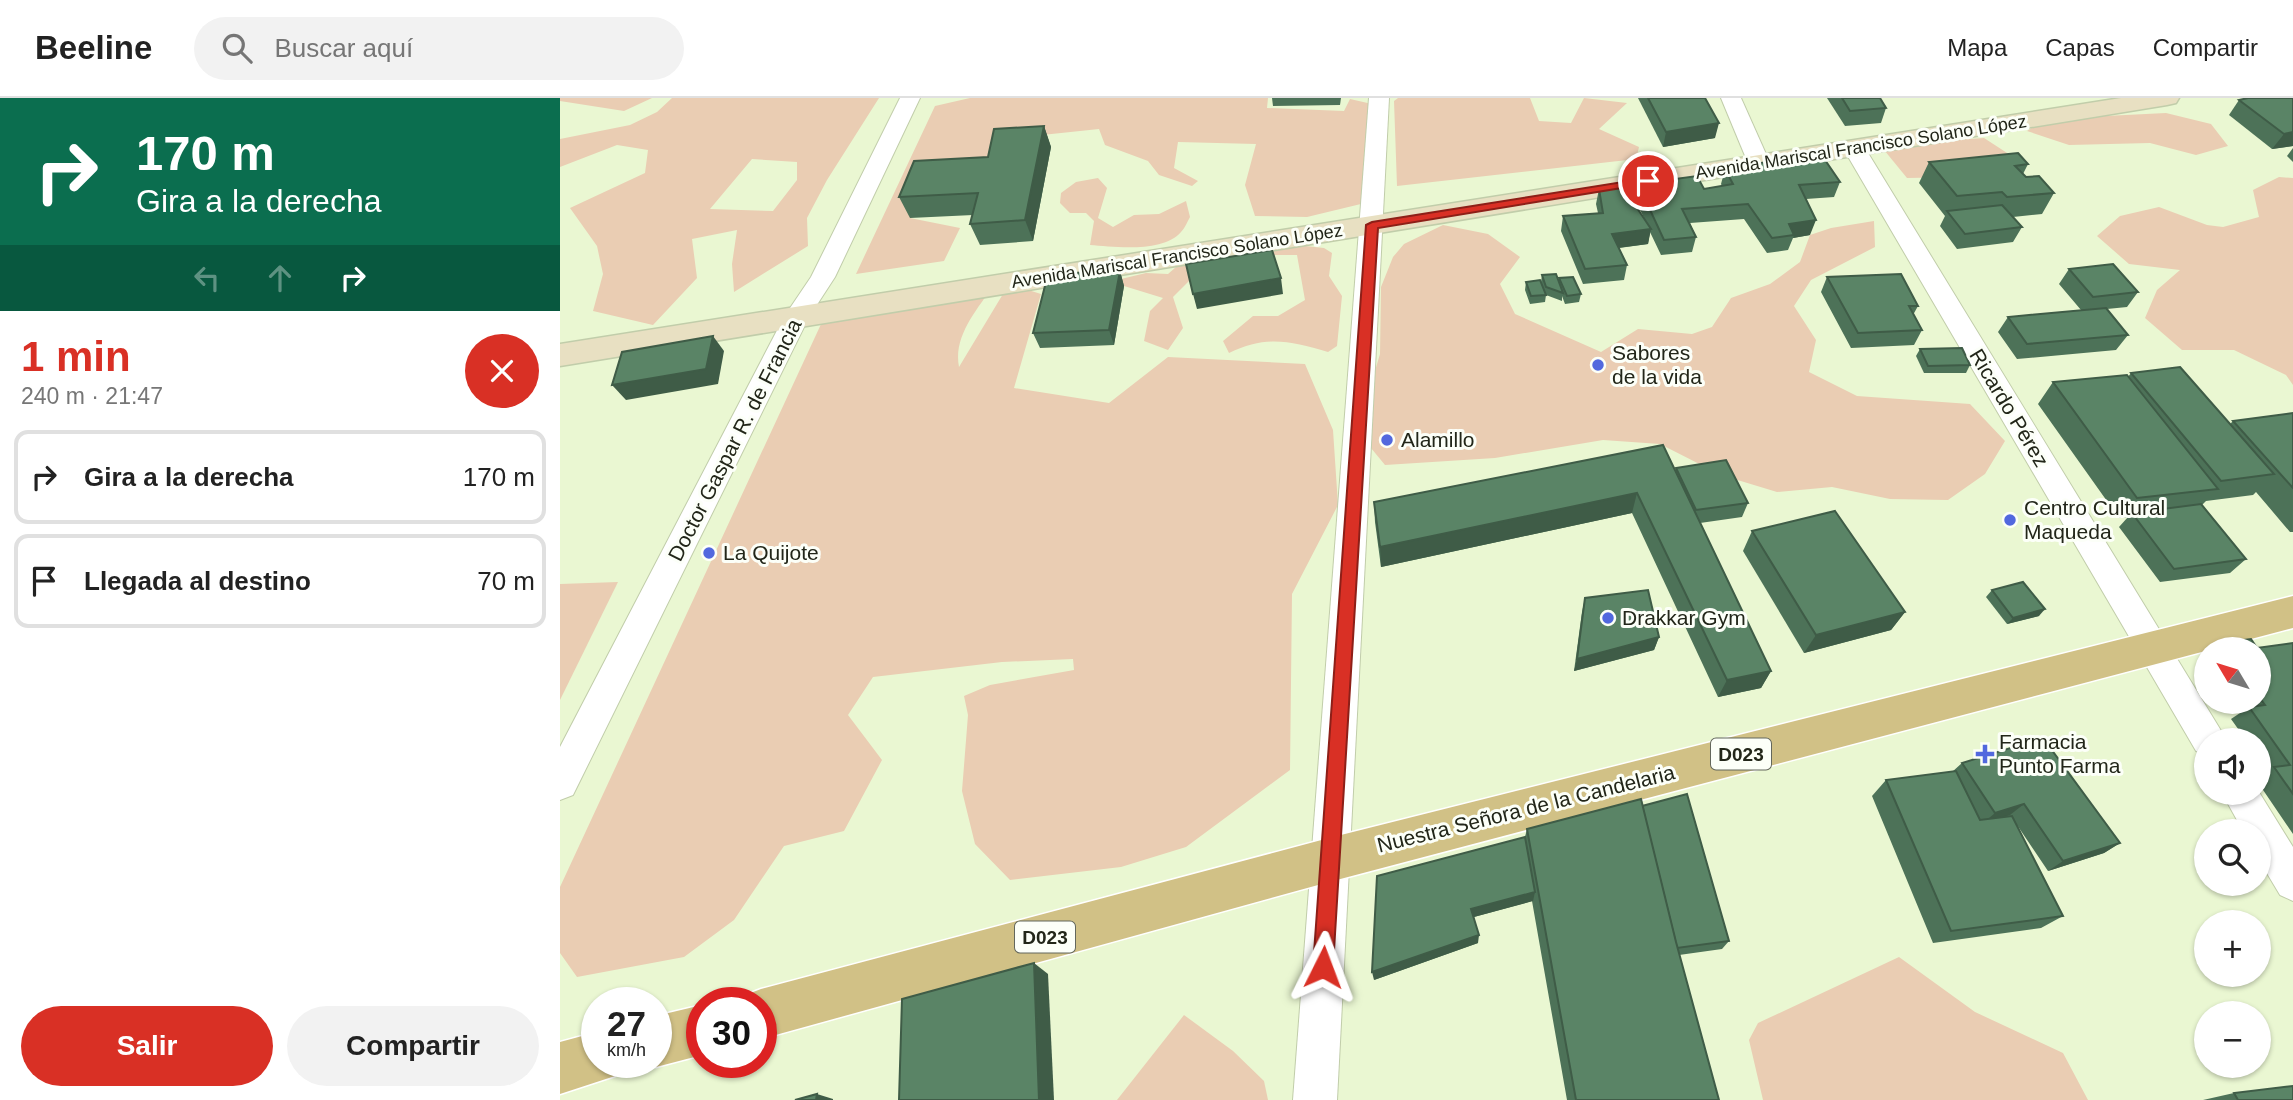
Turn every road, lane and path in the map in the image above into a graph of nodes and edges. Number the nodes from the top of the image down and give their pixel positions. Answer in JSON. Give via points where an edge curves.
{"nodes":[{"id":1,"x":910,"y":98,"type":"edge"},
{"id":2,"x":1379,"y":98,"type":"edge"},
{"id":3,"x":1731,"y":98,"type":"edge"},
{"id":4,"x":2167,"y":98,"type":"edge"},
{"id":5,"x":1854,"y":148,"type":"junction"},
{"id":6,"x":1759,"y":163,"type":"junction"},
{"id":7,"x":1372,"y":225,"type":"junction"},
{"id":8,"x":797,"y":317,"type":"junction"},
{"id":9,"x":560,"y":355,"type":"edge"},
{"id":10,"x":2293,"y":612,"type":"edge"},
{"id":11,"x":2153,"y":648,"type":"junction"},
{"id":12,"x":2201,"y":728,"type":"edge"},
{"id":13,"x":560,"y":783,"type":"edge"},
{"id":14,"x":2247,"y":805,"type":"edge"},
{"id":15,"x":1329,"y":860,"type":"junction"},
{"id":16,"x":2293,"y":882,"type":"edge"},
{"id":17,"x":777,"y":1010,"type":"edge"},
{"id":18,"x":581,"y":1062,"type":"edge"},
{"id":19,"x":560,"y":1068,"type":"edge"},
{"id":20,"x":1315,"y":1100,"type":"edge"}],
"edges":[{"from":1,"to":8,"type":"street","name":"Doctor Gaspar R. de Francia","via":[[823,277]]},
{"from":2,"to":7,"type":"street"},
{"from":3,"to":6,"type":"street"},
{"from":4,"to":5,"type":"street","name":"Avenida Mariscal Francisco Solano López"},
{"from":5,"to":6,"type":"street","name":"Avenida Mariscal Francisco Solano López"},
{"from":5,"to":11,"type":"street","name":"Ricardo Pérez"},
{"from":6,"to":7,"type":"street","name":"Avenida Mariscal Francisco Solano López"},
{"from":7,"to":8,"type":"street","name":"Avenida Mariscal Francisco Solano López"},
{"from":7,"to":15,"type":"street"},
{"from":8,"to":9,"type":"street","name":"Avenida Mariscal Francisco Solano López"},
{"from":8,"to":13,"type":"street","name":"Doctor Gaspar R. de Francia"},
{"from":10,"to":11,"type":"main road","name":"Nuestra Señora de la Candelaria","number":"D023"},
{"from":11,"to":12,"type":"street","name":"Ricardo Pérez"},
{"from":11,"to":15,"type":"main road","name":"Nuestra Señora de la Candelaria","number":"D023"},
{"from":14,"to":16,"type":"street"},
{"from":15,"to":17,"type":"main road","name":"Nuestra Señora de la Candelaria","number":"D023"},
{"from":15,"to":20,"type":"street"},
{"from":18,"to":19,"type":"main road"}]}
